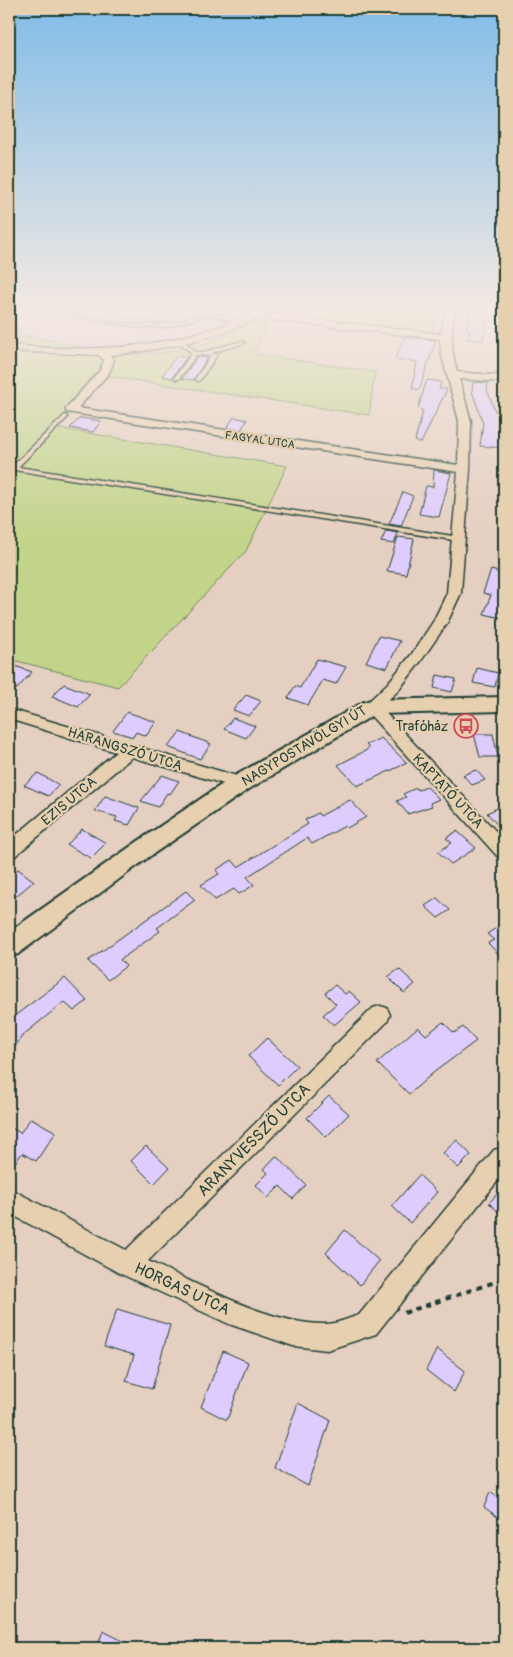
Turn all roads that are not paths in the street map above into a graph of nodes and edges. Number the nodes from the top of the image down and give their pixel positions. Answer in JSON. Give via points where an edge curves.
{"nodes":[{"id":1,"x":91,"y":387,"type":"edge"},
{"id":2,"x":456,"y":387,"type":"edge"},
{"id":3,"x":67,"y":414,"type":"junction"},
{"id":4,"x":11,"y":470,"type":"edge"},
{"id":5,"x":464,"y":470,"type":"junction"},
{"id":6,"x":459,"y":539,"type":"junction"},
{"id":7,"x":504,"y":704,"type":"edge"},
{"id":8,"x":371,"y":707,"type":"junction"},
{"id":9,"x":9,"y":714,"type":"edge"},
{"id":10,"x":129,"y":750,"type":"junction"},
{"id":11,"x":241,"y":784,"type":"junction"},
{"id":12,"x":9,"y":851,"type":"edge"},
{"id":13,"x":504,"y":852,"type":"edge"},
{"id":14,"x":9,"y":946,"type":"edge"},
{"id":15,"x":380,"y":1015,"type":"dead end"},
{"id":16,"x":504,"y":1158,"type":"edge"},
{"id":17,"x":9,"y":1200,"type":"edge"},
{"id":18,"x":128,"y":1264,"type":"junction"}],
"edges":[{"from":1,"to":3,"type":"street"},
{"from":2,"to":5,"type":"street","name":"NAGYPOSTAVÖLGYI ÚT","via":[[465,421]]},
{"from":3,"to":4,"type":"lane"},
{"from":3,"to":5,"type":"street","name":"FAGYAL UTCA"},
{"from":4,"to":6,"type":"lane"},
{"from":5,"to":6,"type":"street","name":"NAGYPOSTAVÖLGYI ÚT"},
{"from":6,"to":8,"type":"street","name":"NAGYPOSTAVÖLGYI ÚT","via":[[451,603],[416,658]]},
{"from":7,"to":8,"type":"street"},
{"from":8,"to":11,"type":"street","name":"NAGYPOSTAVÖLGYI ÚT"},
{"from":8,"to":13,"type":"street","name":"KAPTATÓ UTCA"},
{"from":9,"to":10,"type":"street","name":"HARANGSZÓ UTCA"},
{"from":10,"to":11,"type":"street","name":"HARANGSZÓ UTCA"},
{"from":10,"to":12,"type":"street","name":"EZIS UTCA"},
{"from":11,"to":14,"type":"street","name":"NAGYPOSTAVÖLGYI ÚT"},
{"from":15,"to":18,"type":"street","name":"ARANYVESSZŐ UTCA"},
{"from":16,"to":18,"type":"street","name":"HORGAS UTCA","via":[[476,1188],[367,1325],[327,1337],[293,1333],[238,1315]]},
{"from":17,"to":18,"type":"street","name":"HORGAS UTCA"}]}
